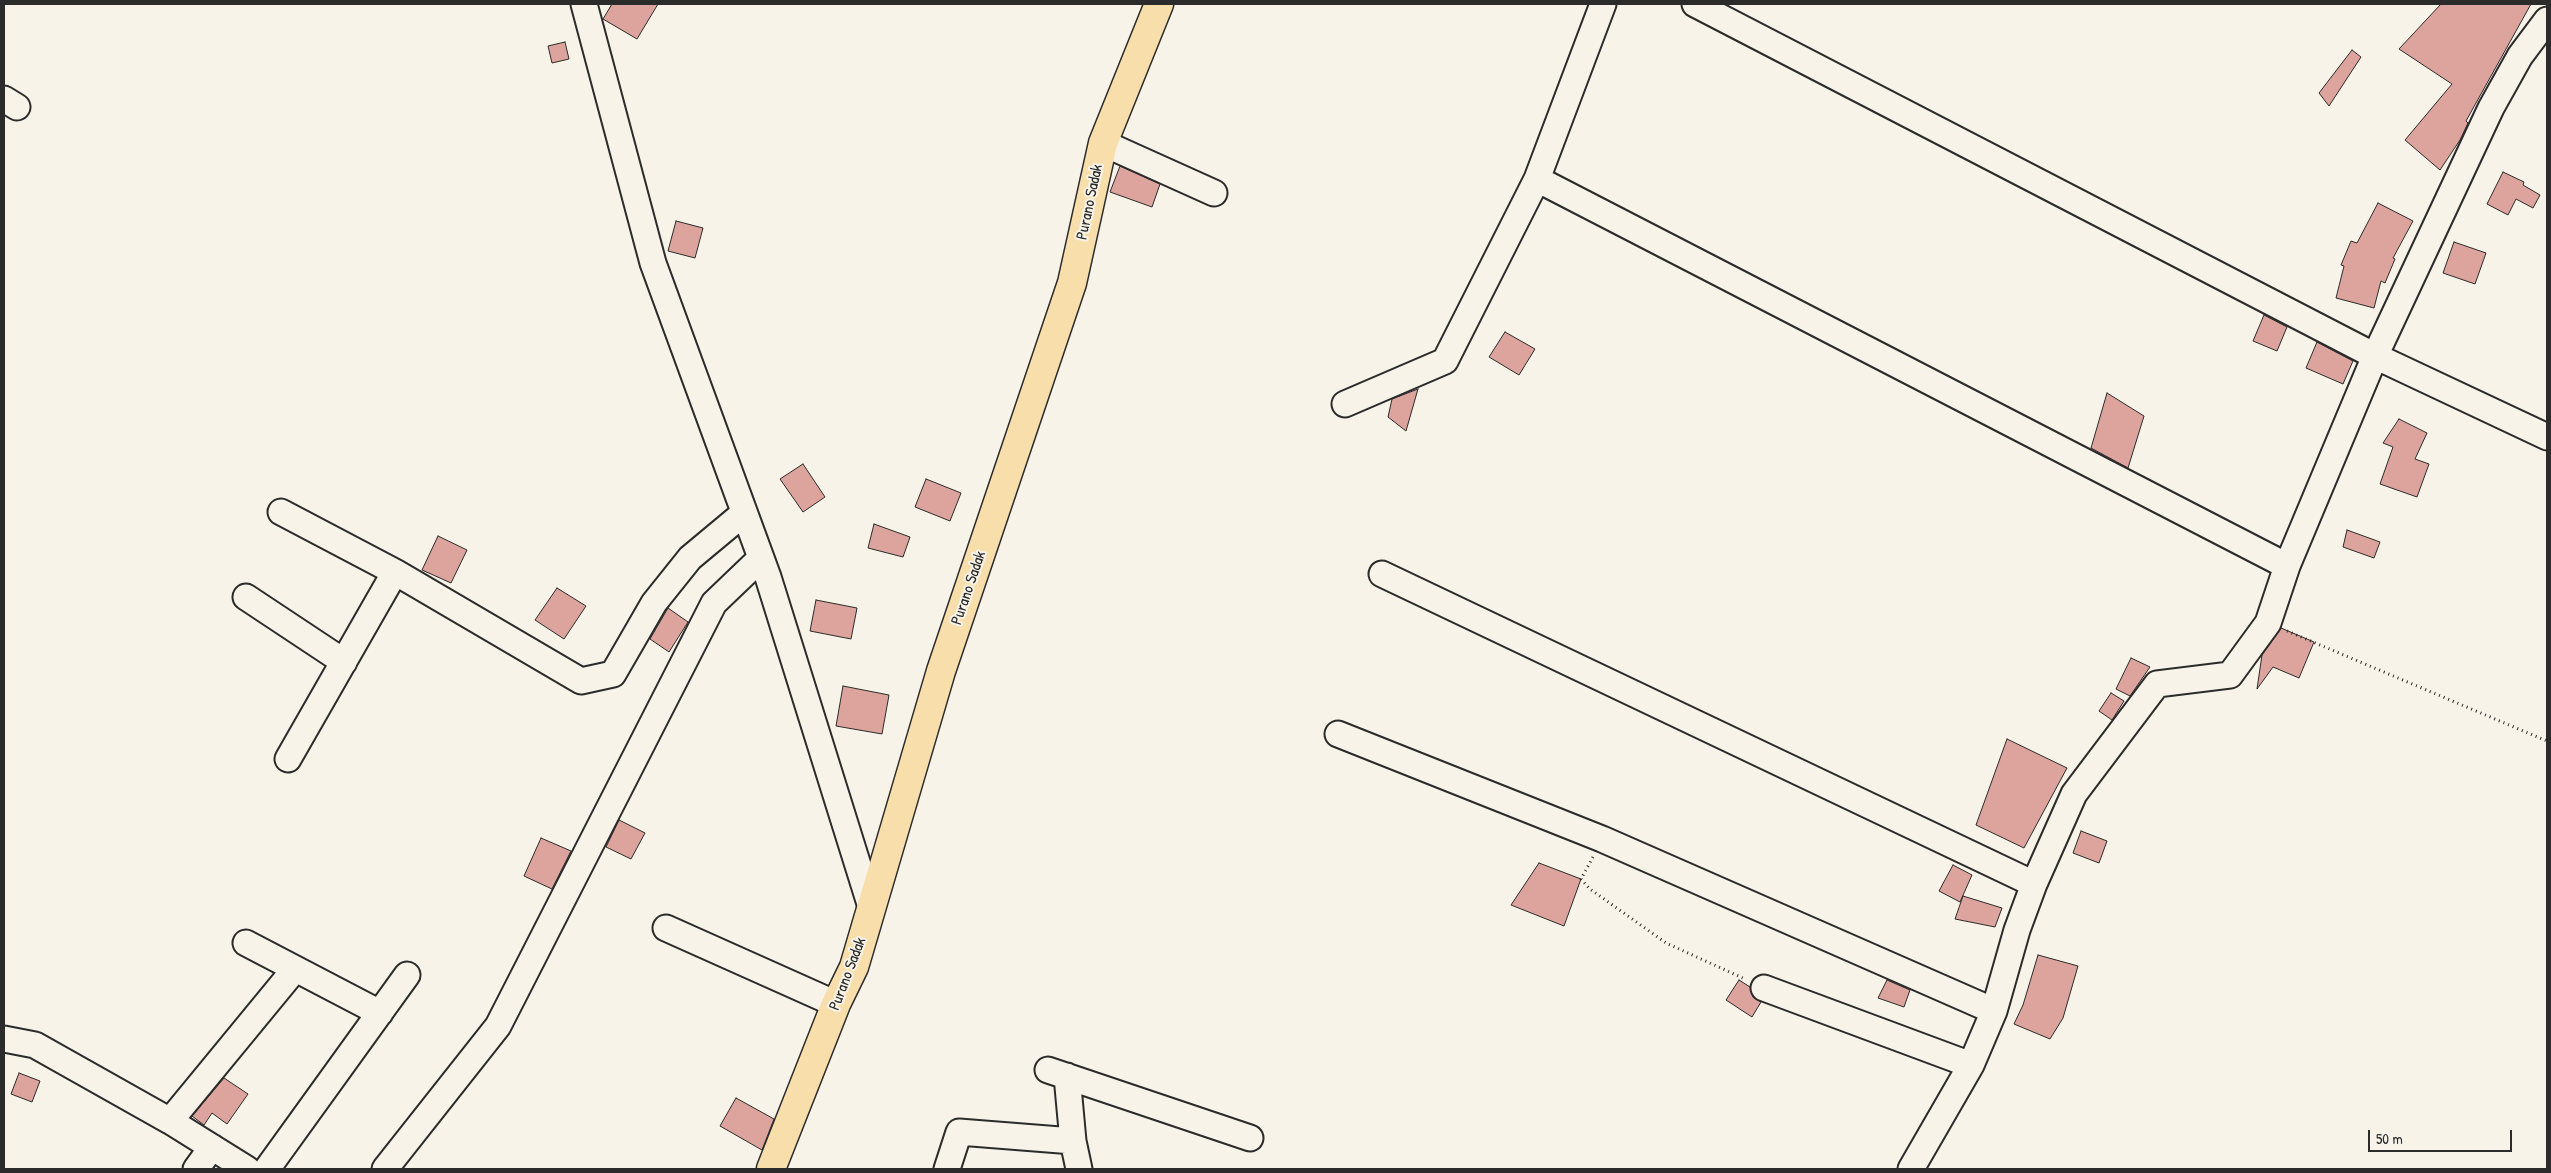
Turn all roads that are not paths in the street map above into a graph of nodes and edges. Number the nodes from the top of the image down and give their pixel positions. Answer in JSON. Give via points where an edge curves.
{"nodes":[{"id":1,"x":1158,"y":4,"type":"edge"},
{"id":2,"x":1603,"y":4,"type":"edge"},
{"id":3,"x":1695,"y":4,"type":"edge"},
{"id":4,"x":589,"y":8,"type":"edge"},
{"id":5,"x":2547,"y":20,"type":"edge"},
{"id":6,"x":1103,"y":143,"type":"junction"},
{"id":7,"x":1536,"y":179,"type":"junction"},
{"id":8,"x":1214,"y":193,"type":"dead end"},
{"id":9,"x":2375,"y":356,"type":"junction"},
{"id":10,"x":1346,"y":404,"type":"dead end"},
{"id":11,"x":2547,"y":437,"type":"edge"},
{"id":12,"x":281,"y":512,"type":"dead end"},
{"id":13,"x":744,"y":513,"type":"junction"},
{"id":14,"x":761,"y":558,"type":"junction"},
{"id":15,"x":2287,"y":566,"type":"junction"},
{"id":16,"x":396,"y":572,"type":"junction"},
{"id":17,"x":1382,"y":574,"type":"dead end"},
{"id":18,"x":246,"y":597,"type":"dead end"},
{"id":19,"x":344,"y":662,"type":"junction"},
{"id":20,"x":1338,"y":734,"type":"dead end"},
{"id":21,"x":288,"y":759,"type":"dead end"},
{"id":22,"x":2034,"y":884,"type":"junction"},
{"id":23,"x":871,"y":907,"type":"junction"},
{"id":24,"x":666,"y":928,"type":"dead end"},
{"id":25,"x":246,"y":943,"type":"dead end"},
{"id":26,"x":295,"y":969,"type":"junction"},
{"id":27,"x":407,"y":975,"type":"dead end"},
{"id":28,"x":1764,"y":988,"type":"road end"},
{"id":29,"x":836,"y":1004,"type":"junction"},
{"id":30,"x":1994,"y":1011,"type":"junction"},
{"id":31,"x":380,"y":1013,"type":"junction"},
{"id":32,"x":4,"y":1039,"type":"edge"},
{"id":33,"x":1971,"y":1065,"type":"junction"},
{"id":34,"x":170,"y":1121,"type":"junction"},
{"id":35,"x":1250,"y":1138,"type":"dead end"},
{"id":36,"x":1073,"y":1141,"type":"junction"},
{"id":37,"x":212,"y":1147,"type":"junction"},
{"id":38,"x":196,"y":1169,"type":"edge"},
{"id":39,"x":247,"y":1169,"type":"edge"},
{"id":40,"x":267,"y":1169,"type":"edge"},
{"id":41,"x":385,"y":1169,"type":"edge"},
{"id":42,"x":771,"y":1169,"type":"edge"},
{"id":43,"x":947,"y":1169,"type":"edge"},
{"id":44,"x":1079,"y":1169,"type":"edge"},
{"id":45,"x":1911,"y":1169,"type":"edge"}],
"edges":[{"from":1,"to":6,"type":"main road","name":"Purano Sadak"},
{"from":2,"to":7,"type":"street"},
{"from":3,"to":9,"type":"street"},
{"from":4,"to":13,"type":"street","via":[[653,263]]},
{"from":5,"to":9,"type":"street","via":[[2520,56],[2491,108]]},
{"from":6,"to":8,"type":"street"},
{"from":6,"to":23,"type":"main road","name":"Purano Sadak","via":[[1072,283],[941,671]]},
{"from":7,"to":10,"type":"street","via":[[1445,361]]},
{"from":7,"to":15,"type":"street"},
{"from":9,"to":11,"type":"street"},
{"from":9,"to":15,"type":"street"},
{"from":12,"to":16,"type":"street"},
{"from":13,"to":14,"type":"street"},
{"from":13,"to":16,"type":"street","via":[[690,558],[654,604],[613,674],[582,681]]},
{"from":14,"to":23,"type":"street"},
{"from":14,"to":41,"type":"street","via":[[714,603],[498,1026]]},
{"from":15,"to":22,"type":"street","via":[[2268,622],[2230,675],[2156,684],[2074,794]]},
{"from":16,"to":19,"type":"street"},
{"from":17,"to":22,"type":"street"},
{"from":18,"to":19,"type":"street"},
{"from":19,"to":21,"type":"street"},
{"from":20,"to":30,"type":"street","via":[[1602,839]]},
{"from":22,"to":30,"type":"street"},
{"from":23,"to":29,"type":"main road","name":"Purano Sadak","via":[[854,967]]},
{"from":24,"to":29,"type":"street"},
{"from":25,"to":26,"type":"street"},
{"from":26,"to":31,"type":"street"},
{"from":26,"to":34,"type":"street"},
{"from":27,"to":31,"type":"street"},
{"from":28,"to":33,"type":"street"},
{"from":29,"to":42,"type":"main road","name":"Purano Sadak"},
{"from":30,"to":33,"type":"street"},
{"from":31,"to":40,"type":"street"},
{"from":32,"to":34,"type":"street","via":[[34,1045]]},
{"from":33,"to":45,"type":"street"},
{"from":34,"to":37,"type":"street"},
{"from":35,"to":36,"type":"street","via":[[1057,1073]]},
{"from":36,"to":43,"type":"street","via":[[960,1132]]},
{"from":36,"to":44,"type":"street"},
{"from":37,"to":38,"type":"street"},
{"from":37,"to":39,"type":"street"}]}
